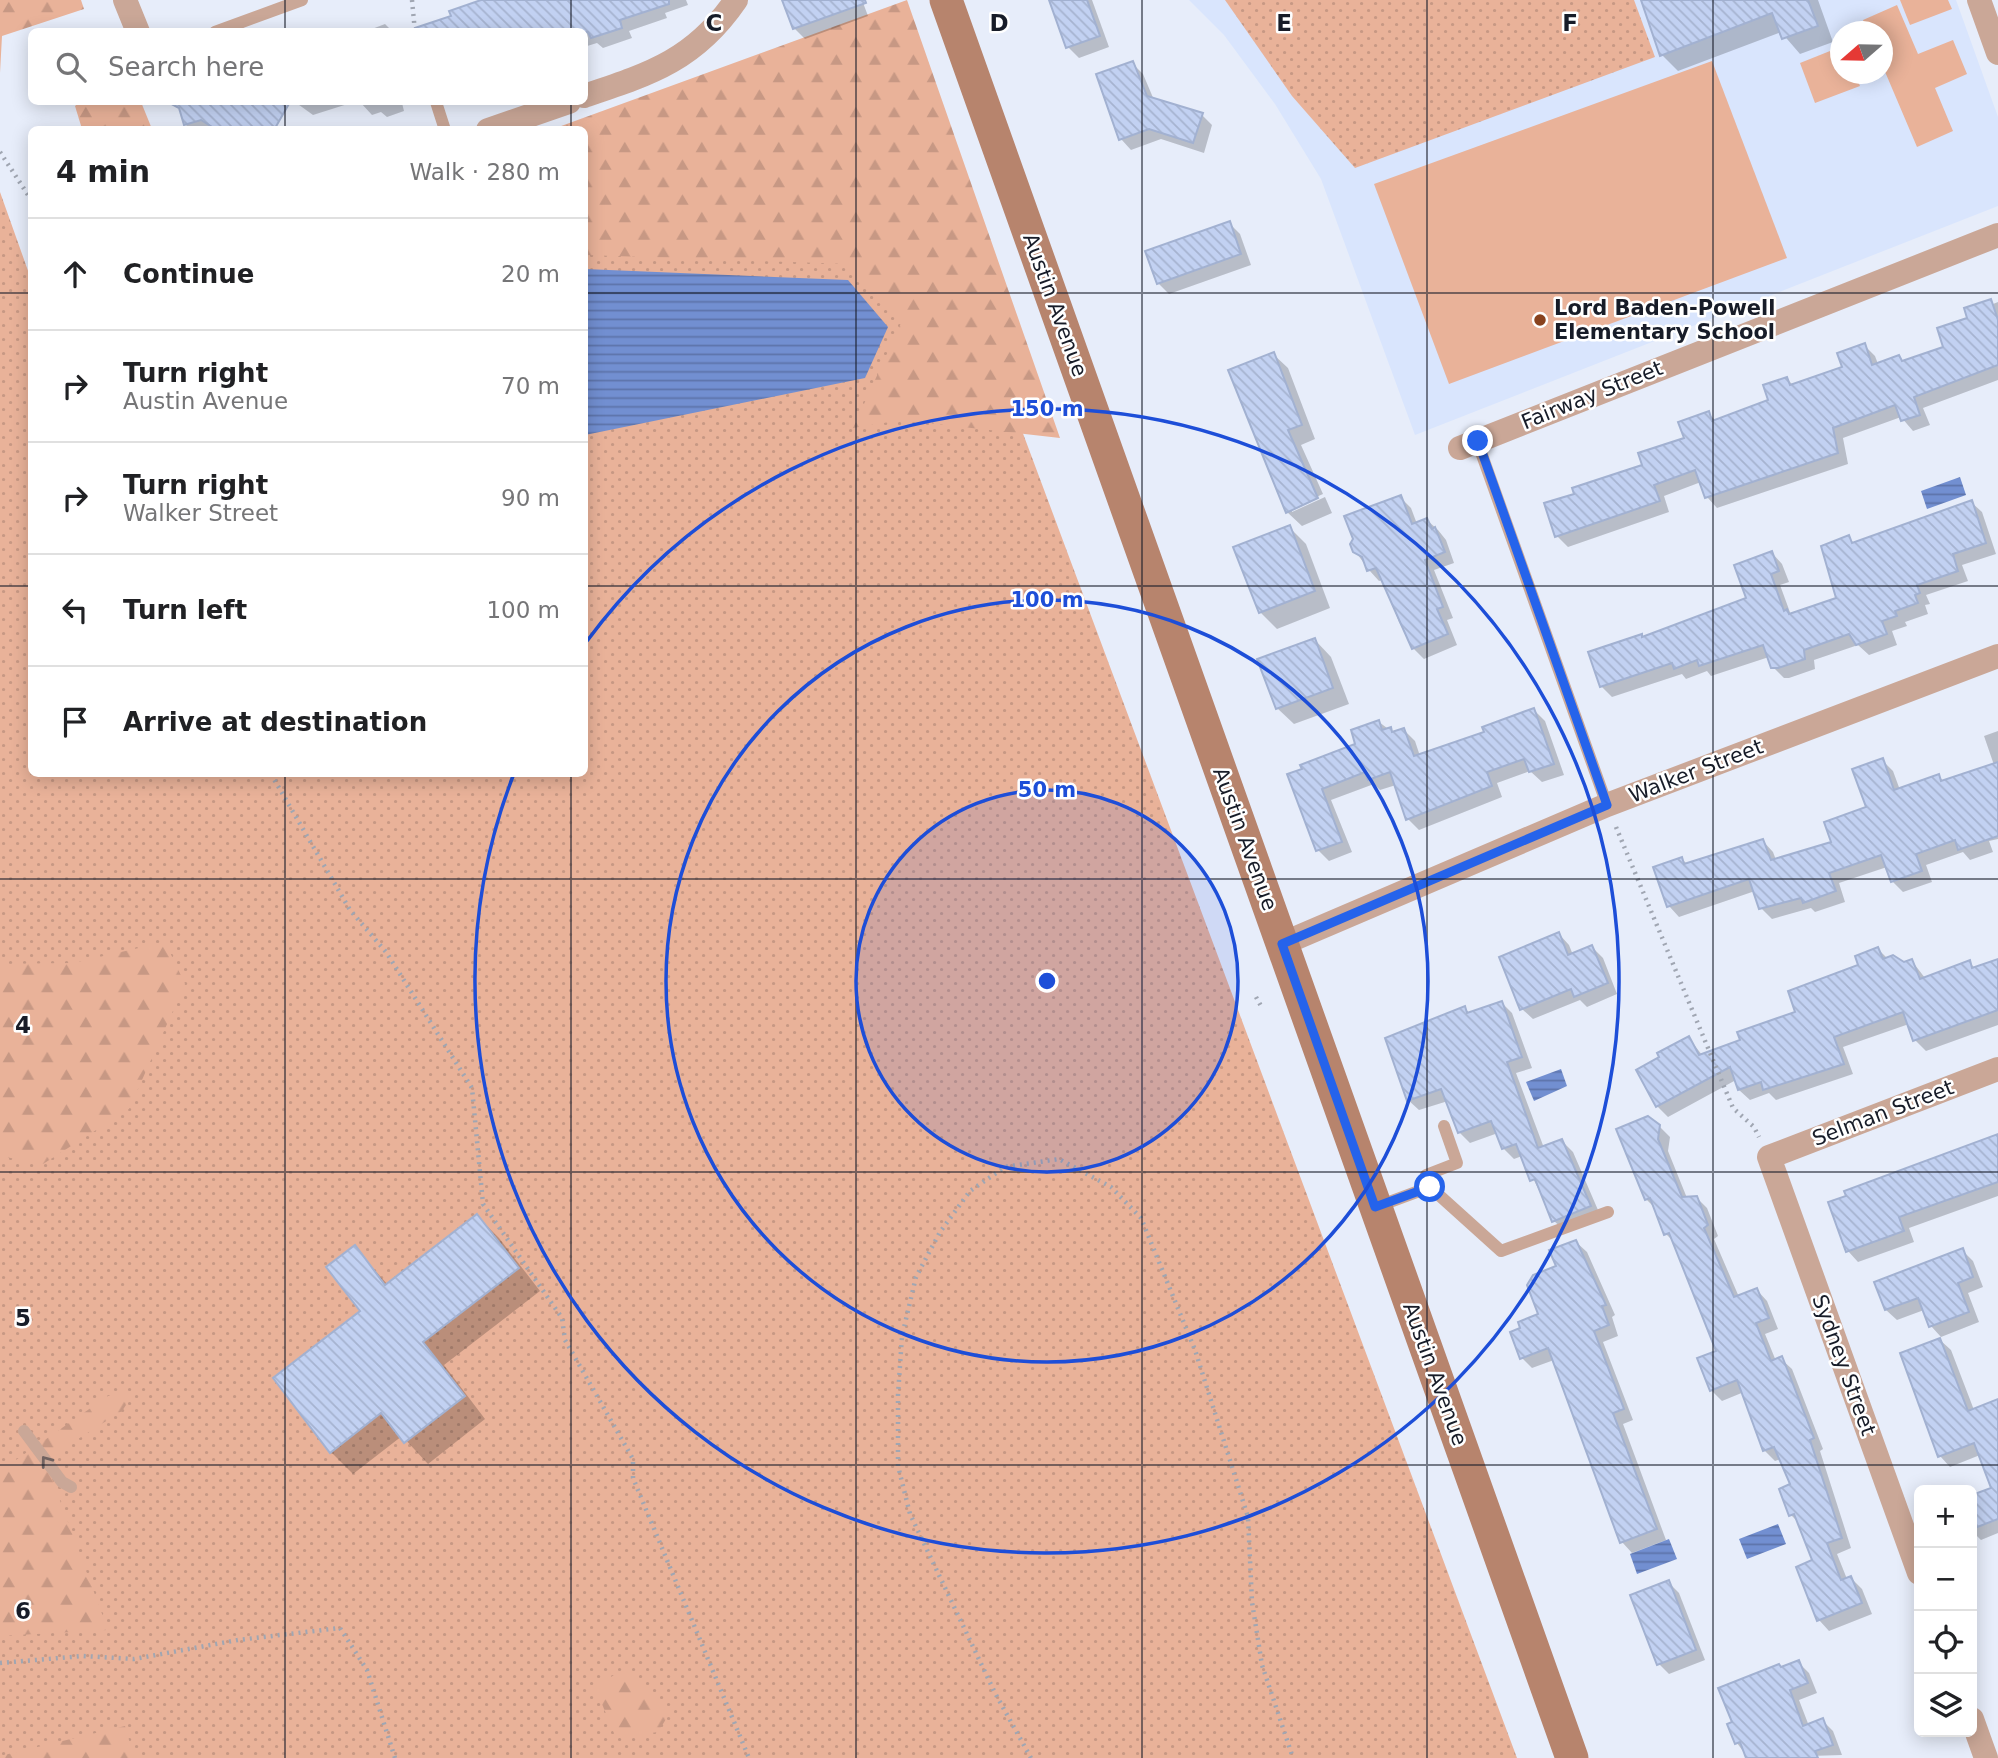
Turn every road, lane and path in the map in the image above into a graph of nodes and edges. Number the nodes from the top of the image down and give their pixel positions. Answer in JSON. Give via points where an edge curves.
{"nodes":[{"id":1,"x":125,"y":0,"type":"edge"},
{"id":2,"x":302,"y":0,"type":"edge"},
{"id":3,"x":412,"y":0,"type":"edge"},
{"id":4,"x":736,"y":0,"type":"edge"},
{"id":5,"x":946,"y":0,"type":"edge"},
{"id":6,"x":1979,"y":0,"type":"edge"},
{"id":7,"x":136,"y":28,"type":"edge"},
{"id":8,"x":226,"y":28,"type":"edge"},
{"id":9,"x":415,"y":28,"type":"edge"},
{"id":10,"x":1998,"y":53,"type":"edge"},
{"id":11,"x":588,"y":94,"type":"edge"},
{"id":12,"x":437,"y":105,"type":"edge"},
{"id":13,"x":560,"y":105,"type":"edge"},
{"id":14,"x":444,"y":126,"type":"edge"},
{"id":15,"x":500,"y":126,"type":"edge"},
{"id":16,"x":0,"y":152,"type":"edge"},
{"id":17,"x":28,"y":195,"type":"edge"},
{"id":18,"x":1998,"y":235,"type":"edge"},
{"id":19,"x":1469,"y":444,"type":"joint"},
{"id":20,"x":1998,"y":656,"type":"edge"},
{"id":21,"x":273,"y":777,"type":"edge"},
{"id":22,"x":1607,"y":805,"type":"junction"},
{"id":23,"x":1282,"y":944,"type":"junction"},
{"id":24,"x":1256,"y":997,"type":"dead end"},
{"id":25,"x":1261,"y":1006,"type":"dead end"},
{"id":26,"x":1998,"y":1069,"type":"edge"},
{"id":27,"x":1444,"y":1126,"type":"dead end"},
{"id":28,"x":1769,"y":1157,"type":"junction"},
{"id":29,"x":1430,"y":1187,"type":"junction"},
{"id":30,"x":1375,"y":1207,"type":"junction"},
{"id":31,"x":1608,"y":1212,"type":"dead end"},
{"id":32,"x":24,"y":1431,"type":"dead end"},
{"id":33,"x":71,"y":1487,"type":"dead end"},
{"id":34,"x":1914,"y":1559,"type":"edge"},
{"id":35,"x":0,"y":1662,"type":"edge"},
{"id":36,"x":1977,"y":1733,"type":"edge"},
{"id":37,"x":395,"y":1758,"type":"edge"},
{"id":38,"x":749,"y":1758,"type":"edge"},
{"id":39,"x":1031,"y":1758,"type":"edge"},
{"id":40,"x":1293,"y":1758,"type":"edge"},
{"id":41,"x":1572,"y":1758,"type":"edge"},
{"id":42,"x":1986,"y":1758,"type":"edge"}],
"edges":[{"from":1,"to":7,"type":"street"},
{"from":2,"to":8,"type":"lane"},
{"from":3,"to":9,"type":"path"},
{"from":4,"to":11,"type":"street","via":[[708,35],[674,62]]},
{"from":5,"to":23,"type":"main road","name":"Austin Avenue"},
{"from":6,"to":10,"type":"street"},
{"from":12,"to":14,"type":"lane"},
{"from":13,"to":15,"type":"street"},
{"from":16,"to":17,"type":"path"},
{"from":18,"to":19,"type":"street","name":"Fairway Street"},
{"from":19,"to":22,"type":"lane"},
{"from":20,"to":22,"type":"street","name":"Walker Street"},
{"from":21,"to":38,"type":"path","via":[[350,910],[386,952],[472,1088],[483,1204],[562,1318],[565,1340],[633,1459],[633,1478]]},
{"from":22,"to":23,"type":"street","name":"Walker Street"},
{"from":22,"to":28,"type":"path","via":[[1733,1108],[1754,1127]]},
{"from":23,"to":30,"type":"main road","name":"Austin Avenue"},
{"from":24,"to":25,"type":"path"},
{"from":26,"to":28,"type":"street","name":"Selman Street"},
{"from":27,"to":29,"type":"lane","via":[[1457,1163],[1426,1175]]},
{"from":28,"to":34,"type":"street","name":"Sydney Street"},
{"from":29,"to":30,"type":"lane"},
{"from":29,"to":31,"type":"lane","via":[[1501,1251]]},
{"from":30,"to":41,"type":"main road","name":"Austin Avenue"},
{"from":33,"to":32,"type":"lane","one_way":true,"via":[[62,1482]]},
{"from":35,"to":37,"type":"path","via":[[134,1659],[340,1628],[367,1670]]},
{"from":36,"to":42,"type":"street"},
{"from":39,"to":40,"type":"path","via":[[910,1514],[898,1466],[898,1395],[902,1336],[916,1277],[940,1232],[970,1191],[1005,1167],[1059,1159],[1111,1187],[1141,1219],[1195,1350],[1248,1517],[1252,1602],[1262,1665]]}]}
